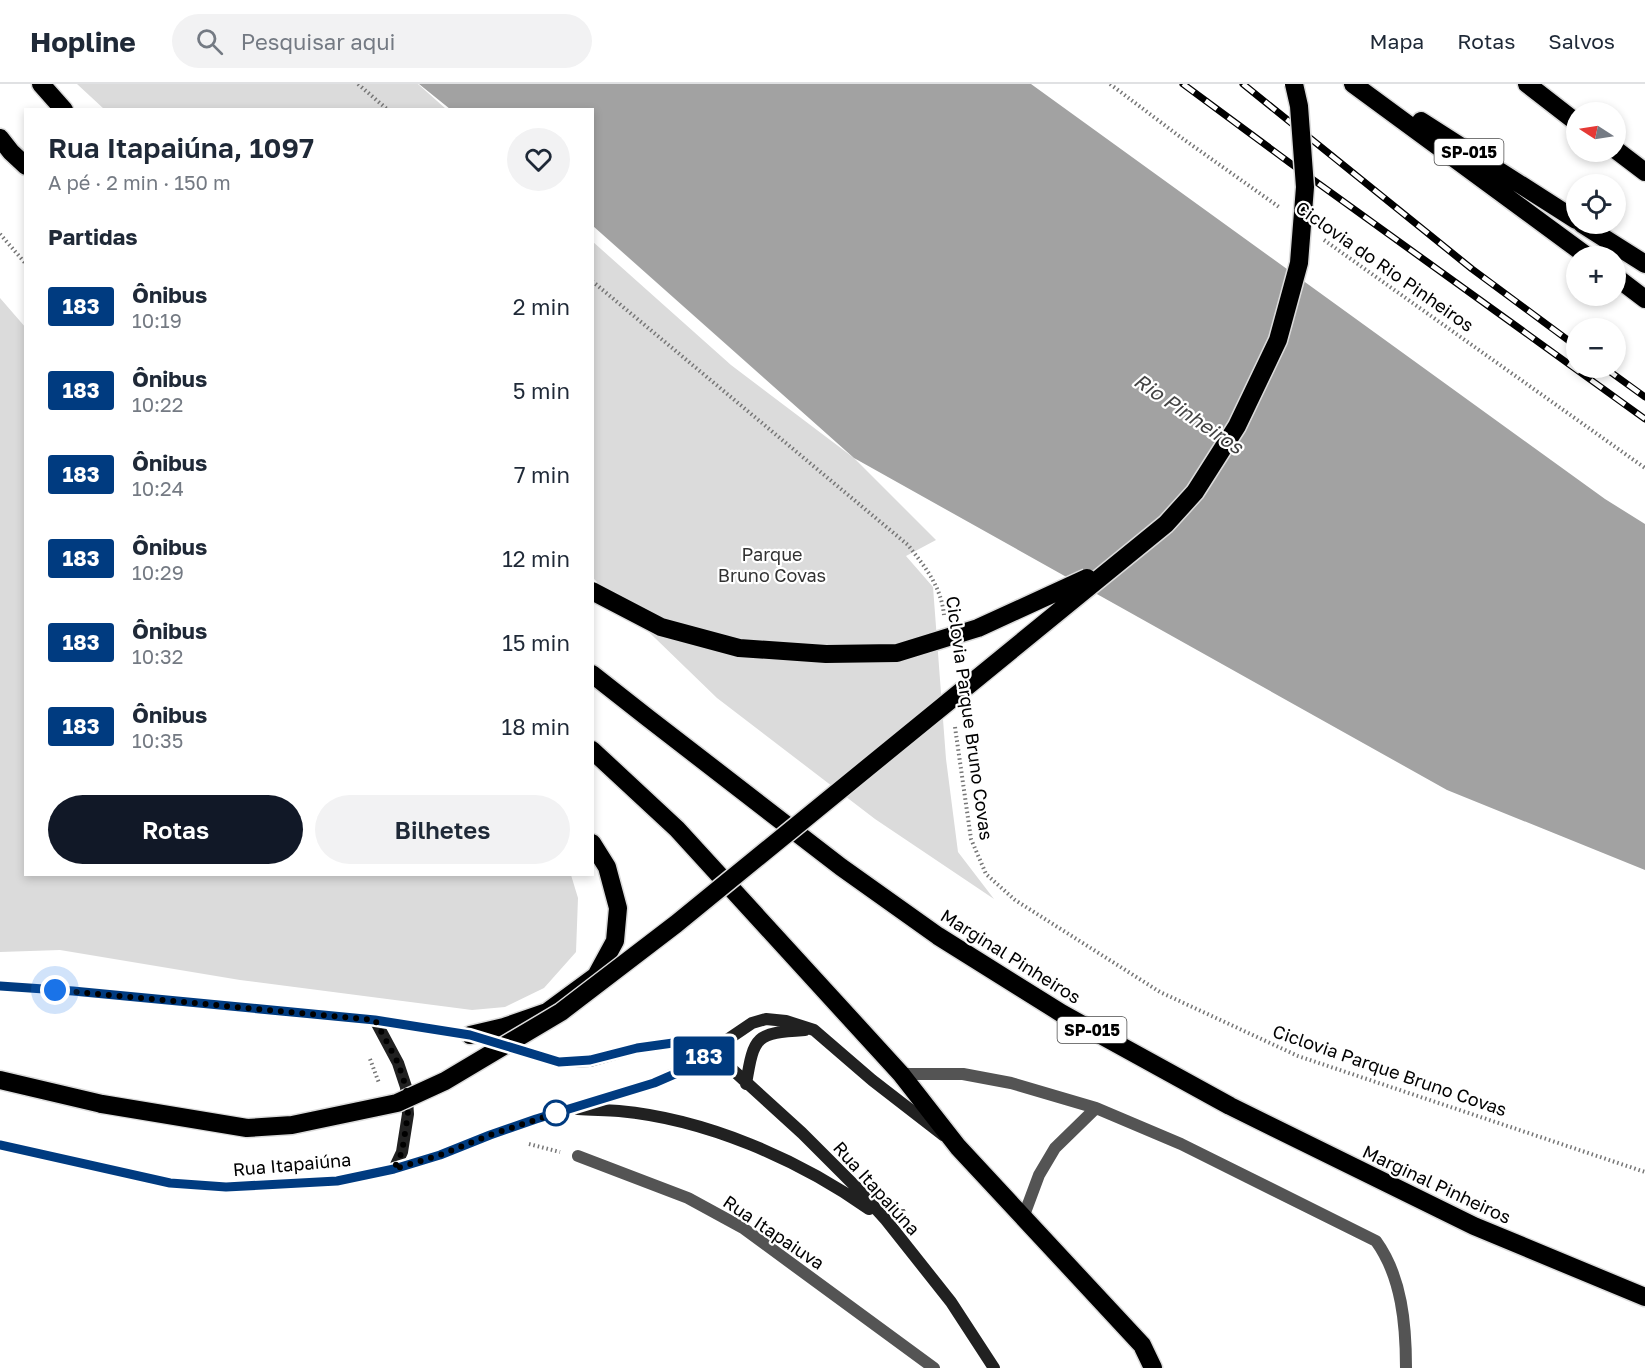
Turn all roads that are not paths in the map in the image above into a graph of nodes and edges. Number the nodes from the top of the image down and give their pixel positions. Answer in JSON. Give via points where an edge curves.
{"nodes":[{"id":1,"x":41,"y":84,"type":"edge"},
{"id":2,"x":1294,"y":84,"type":"edge"},
{"id":3,"x":1353,"y":84,"type":"edge"},
{"id":4,"x":1362,"y":84,"type":"edge"},
{"id":5,"x":1527,"y":84,"type":"edge"},
{"id":6,"x":62,"y":108,"type":"edge"},
{"id":7,"x":1566,"y":114,"type":"edge"},
{"id":8,"x":5,"y":145,"type":"edge"},
{"id":9,"x":1626,"y":158,"type":"edge"},
{"id":10,"x":24,"y":164,"type":"edge"},
{"id":11,"x":1645,"y":172,"type":"edge"},
{"id":12,"x":24,"y":177,"type":"edge"},
{"id":13,"x":1566,"y":214,"type":"edge"},
{"id":14,"x":1597,"y":234,"type":"edge"},
{"id":15,"x":1573,"y":246,"type":"edge"},
{"id":16,"x":1645,"y":264,"type":"edge"},
{"id":17,"x":1626,"y":285,"type":"edge"},
{"id":18,"x":1645,"y":299,"type":"edge"},
{"id":19,"x":1111,"y":567,"type":"junction"},
{"id":20,"x":594,"y":592,"type":"edge"},
{"id":21,"x":594,"y":676,"type":"edge"},
{"id":22,"x":594,"y":752,"type":"edge"},
{"id":23,"x":594,"y":846,"type":"edge"},
{"id":24,"x":0,"y":986,"type":"edge"},
{"id":25,"x":375,"y":1020,"type":"junction"},
{"id":26,"x":814,"y":1029,"type":"junction"},
{"id":27,"x":470,"y":1035,"type":"junction"},
{"id":28,"x":712,"y":1050,"type":"junction"},
{"id":29,"x":901,"y":1074,"type":"junction"},
{"id":30,"x":0,"y":1080,"type":"edge"},
{"id":31,"x":746,"y":1084,"type":"junction"},
{"id":32,"x":1096,"y":1108,"type":"junction"},
{"id":33,"x":568,"y":1109,"type":"junction"},
{"id":34,"x":0,"y":1145,"type":"edge"},
{"id":35,"x":958,"y":1147,"type":"junction"},
{"id":36,"x":578,"y":1156,"type":"road end"},
{"id":37,"x":394,"y":1169,"type":"junction"},
{"id":38,"x":1023,"y":1218,"type":"junction"},
{"id":39,"x":886,"y":1220,"type":"junction"},
{"id":40,"x":1645,"y":1297,"type":"edge"},
{"id":41,"x":1142,"y":1345,"type":"junction"},
{"id":42,"x":934,"y":1368,"type":"edge"},
{"id":43,"x":994,"y":1368,"type":"edge"},
{"id":44,"x":1153,"y":1368,"type":"edge"},
{"id":45,"x":1162,"y":1368,"type":"edge"},
{"id":46,"x":1406,"y":1368,"type":"edge"}],
"edges":[{"from":1,"to":6,"type":"highway"},
{"from":2,"to":19,"type":"highway","bridge":true,"via":[[1305,187],[1299,263],[1278,340],[1237,426],[1195,492],[1166,524]]},
{"from":3,"to":15,"type":"highway"},
{"from":4,"to":13,"type":"highway","number":"SP-015"},
{"from":5,"to":7,"type":"highway"},
{"from":8,"to":10,"type":"highway"},
{"from":8,"to":12,"type":"highway"},
{"from":9,"to":11,"type":"highway"},
{"from":14,"to":16,"type":"highway"},
{"from":17,"to":18,"type":"highway"},
{"from":19,"to":20,"type":"highway","bridge":true,"via":[[978,628],[897,653],[826,654],[739,648],[661,627]]},
{"from":19,"to":30,"type":"highway","bridge":true,"via":[[676,924],[561,1012],[446,1081],[397,1103],[291,1125],[247,1128],[102,1104]]},
{"from":21,"to":40,"type":"highway","name":"Marginal Pinheiros","number":"SP-015","via":[[841,867],[938,936],[1061,1013],[1230,1106],[1474,1226]]},
{"from":22,"to":29,"type":"highway","via":[[677,829]]},
{"from":23,"to":27,"type":"highway","via":[[607,867],[618,908],[615,941],[596,976],[547,1012]]},
{"from":24,"to":25,"type":"main road"},
{"from":25,"to":27,"type":"main road"},
{"from":25,"to":37,"type":"main road","via":[[406,1087],[408,1114],[402,1152]]},
{"from":26,"to":28,"type":"main road","name":"Rua Itapaiúna","via":[[766,1020],[752,1023]]},
{"from":26,"to":31,"type":"main road","via":[[764,1036],[750,1058]]},
{"from":26,"to":35,"type":"main road","name":"Rua Itapaiúna"},
{"from":27,"to":28,"type":"main road","via":[[559,1062],[590,1060],[673,1043]]},
{"from":28,"to":31,"type":"main road","name":"Rua Itapaiúna"},
{"from":28,"to":33,"type":"main road","name":"Rua Itapaiúna","via":[[684,1070],[654,1083]]},
{"from":29,"to":32,"type":"street","via":[[963,1074],[1011,1083]]},
{"from":29,"to":35,"type":"highway"},
{"from":31,"to":39,"type":"main road","name":"Rua Itapaiúna","via":[[802,1133]]},
{"from":32,"to":38,"type":"street","via":[[1055,1148],[1039,1175]]},
{"from":32,"to":46,"type":"street","via":[[1181,1144],[1376,1241],[1397,1283]]},
{"from":33,"to":37,"type":"main road","name":"Rua Itapaiúna"},
{"from":33,"to":39,"type":"main road","via":[[650,1116],[732,1137],[799,1166]]},
{"from":34,"to":37,"type":"main road","name":"Rua Itapaiúna","via":[[170,1183],[226,1187],[337,1181]]},
{"from":35,"to":38,"type":"highway"},
{"from":36,"to":42,"type":"street","name":"Rua Itapaiuva","via":[[688,1197],[742,1228]]},
{"from":38,"to":41,"type":"highway"},
{"from":39,"to":43,"type":"main road","name":"Rua Itapaiúna","via":[[951,1302]]},
{"from":41,"to":44,"type":"highway"},
{"from":41,"to":45,"type":"main road"}]}
